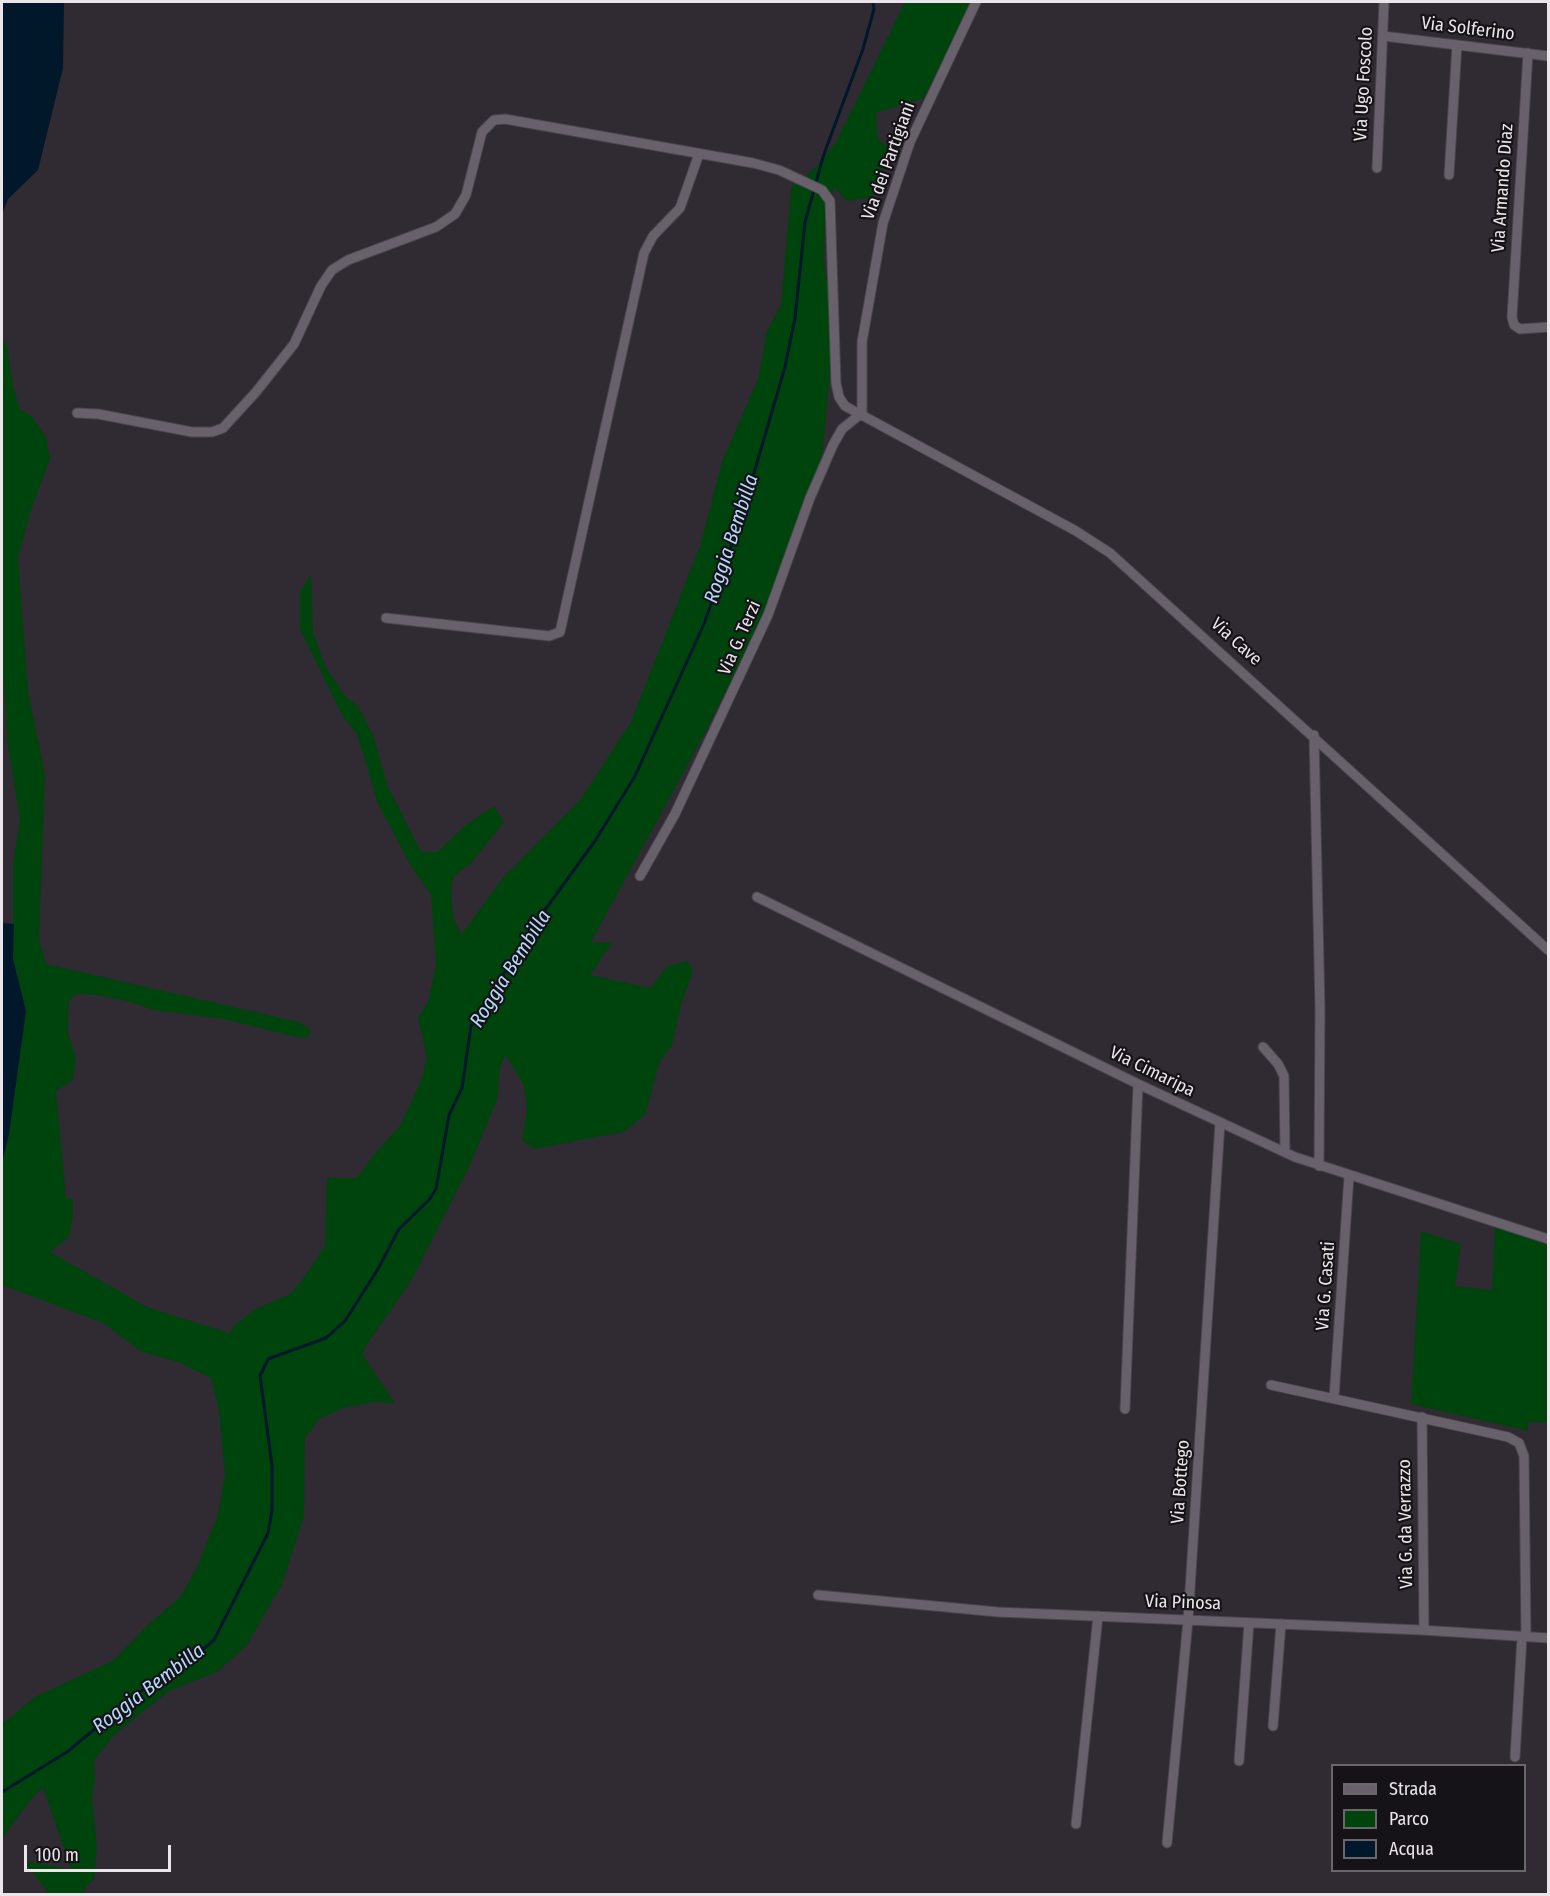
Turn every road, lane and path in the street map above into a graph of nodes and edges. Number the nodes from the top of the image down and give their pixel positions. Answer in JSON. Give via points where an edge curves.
{"nodes":[{"id":1,"x":976,"y":2,"type":"edge"},
{"id":2,"x":1384,"y":2,"type":"edge"},
{"id":3,"x":1383,"y":36,"type":"junction"},
{"id":4,"x":1457,"y":45,"type":"junction"},
{"id":5,"x":1528,"y":53,"type":"junction"},
{"id":6,"x":1548,"y":56,"type":"edge"},
{"id":7,"x":699,"y":154,"type":"junction"},
{"id":8,"x":1377,"y":168,"type":"dead end"},
{"id":9,"x":1449,"y":176,"type":"dead end"},
{"id":10,"x":1548,"y":327,"type":"edge"},
{"id":11,"x":76,"y":413,"type":"dead end"},
{"id":12,"x":862,"y":413,"type":"junction"},
{"id":13,"x":386,"y":618,"type":"dead end"},
{"id":14,"x":1314,"y":735,"type":"junction"},
{"id":15,"x":640,"y":876,"type":"dead end"},
{"id":16,"x":757,"y":897,"type":"dead end"},
{"id":17,"x":1548,"y":950,"type":"edge"},
{"id":18,"x":1263,"y":1047,"type":"dead end"},
{"id":19,"x":1138,"y":1084,"type":"junction"},
{"id":20,"x":1220,"y":1123,"type":"junction"},
{"id":21,"x":1285,"y":1152,"type":"junction"},
{"id":22,"x":1319,"y":1166,"type":"junction"},
{"id":23,"x":1349,"y":1176,"type":"junction"},
{"id":24,"x":1548,"y":1239,"type":"edge"},
{"id":25,"x":1271,"y":1385,"type":"dead end"},
{"id":26,"x":1334,"y":1398,"type":"junction"},
{"id":27,"x":1125,"y":1409,"type":"dead end"},
{"id":28,"x":1422,"y":1417,"type":"junction"},
{"id":29,"x":818,"y":1595,"type":"dead end"},
{"id":30,"x":1098,"y":1616,"type":"junction"},
{"id":31,"x":1188,"y":1620,"type":"junction"},
{"id":32,"x":1249,"y":1623,"type":"junction"},
{"id":33,"x":1281,"y":1624,"type":"junction"},
{"id":34,"x":1424,"y":1630,"type":"junction"},
{"id":35,"x":1524,"y":1637,"type":"junction"},
{"id":36,"x":1548,"y":1638,"type":"edge"},
{"id":37,"x":1273,"y":1726,"type":"dead end"},
{"id":38,"x":1515,"y":1757,"type":"dead end"},
{"id":39,"x":1239,"y":1761,"type":"dead end"},
{"id":40,"x":1076,"y":1824,"type":"dead end"},
{"id":41,"x":1167,"y":1843,"type":"dead end"}],
"edges":[{"from":1,"to":12,"type":"street","name":"Via dei Partigiani","via":[[910,142],[883,222],[862,349]]},
{"from":2,"to":3,"type":"street","name":"Via Ugo Foscolo"},
{"from":3,"to":4,"type":"street","name":"Via Solferino"},
{"from":3,"to":8,"type":"street","name":"Via Ugo Foscolo"},
{"from":4,"to":5,"type":"street","name":"Via Solferino"},
{"from":4,"to":9,"type":"street"},
{"from":5,"to":6,"type":"street","name":"Via Solferino"},
{"from":5,"to":10,"type":"street","name":"Via Armando Diaz","via":[[1512,314],[1514,325],[1524,330]]},
{"from":7,"to":11,"type":"street","via":[[505,119],[491,121],[482,132],[466,195],[455,214],[436,228],[348,260],[332,270],[294,344],[223,428],[192,432]]},
{"from":7,"to":12,"type":"street","name":"Via Cave","via":[[764,166],[828,196],[837,390],[845,406]]},
{"from":7,"to":13,"type":"street","via":[[678,212],[653,236],[645,250],[560,632],[549,636]]},
{"from":12,"to":14,"type":"street","name":"Via Cave","via":[[1098,545]]},
{"from":12,"to":15,"type":"street","name":"Via G. Terzi","via":[[842,429],[833,445],[756,643],[675,814]]},
{"from":14,"to":17,"type":"street","name":"Via Cave"},
{"from":14,"to":22,"type":"street"},
{"from":16,"to":19,"type":"street","name":"Via Cimaripa"},
{"from":18,"to":21,"type":"street","via":[[1284,1076]]},
{"from":19,"to":20,"type":"street","name":"Via Cimaripa"},
{"from":19,"to":27,"type":"street"},
{"from":20,"to":21,"type":"street","name":"Via Cimaripa"},
{"from":20,"to":31,"type":"street","name":"Via Bottego"},
{"from":21,"to":22,"type":"street","name":"Via Cimaripa"},
{"from":22,"to":23,"type":"street","name":"Via Cimaripa"},
{"from":23,"to":24,"type":"street","name":"Via Cimaripa"},
{"from":23,"to":26,"type":"street","name":"Via G. Casati"},
{"from":25,"to":26,"type":"street"},
{"from":26,"to":28,"type":"street"},
{"from":28,"to":34,"type":"street","name":"Via G. da Verrazzo"},
{"from":28,"to":35,"type":"street","via":[[1512,1438],[1521,1446],[1525,1497]]},
{"from":29,"to":30,"type":"street","name":"Via Pinosa","via":[[998,1612]]},
{"from":30,"to":31,"type":"street","name":"Via Pinosa"},
{"from":30,"to":40,"type":"street"},
{"from":31,"to":32,"type":"street","name":"Via Pinosa"},
{"from":31,"to":41,"type":"street","name":"Via Bottego"},
{"from":32,"to":33,"type":"street","name":"Via Pinosa"},
{"from":32,"to":39,"type":"street"},
{"from":33,"to":34,"type":"street","name":"Via Pinosa"},
{"from":33,"to":37,"type":"street"},
{"from":34,"to":35,"type":"street","name":"Via Pinosa"},
{"from":35,"to":36,"type":"street","name":"Via Pinosa"},
{"from":35,"to":38,"type":"street"}]}
